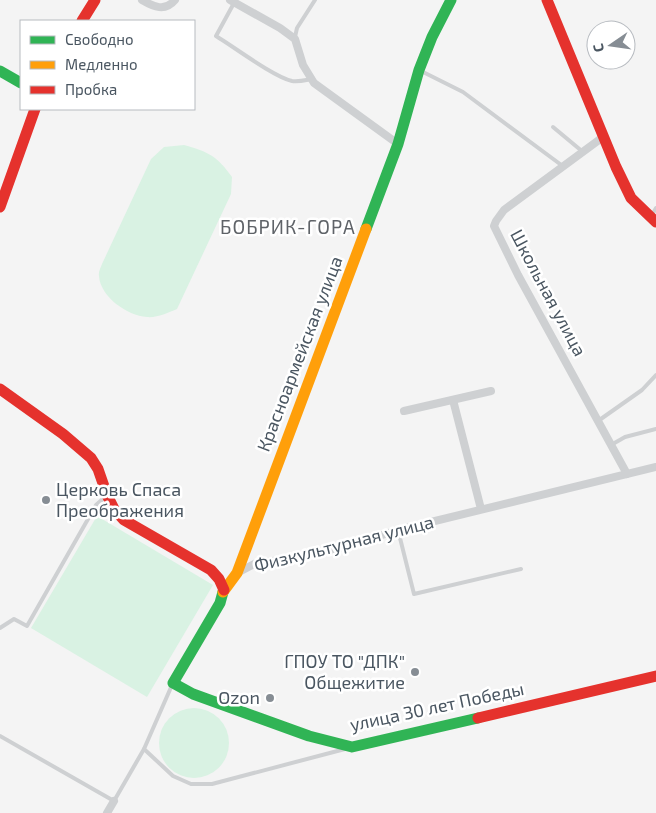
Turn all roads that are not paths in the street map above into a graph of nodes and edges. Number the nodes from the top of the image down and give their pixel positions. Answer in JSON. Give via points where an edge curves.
{"nodes":[{"id":1,"x":95,"y":0,"type":"edge"},
{"id":2,"x":142,"y":0,"type":"edge"},
{"id":3,"x":175,"y":0,"type":"edge"},
{"id":4,"x":315,"y":0,"type":"edge"},
{"id":5,"x":451,"y":0,"type":"edge"},
{"id":6,"x":547,"y":0,"type":"edge"},
{"id":7,"x":232,"y":1,"type":"edge"},
{"id":8,"x":83,"y":20,"type":"edge"},
{"id":9,"x":294,"y":39,"type":"junction"},
{"id":10,"x":419,"y":70,"type":"junction"},
{"id":11,"x":0,"y":71,"type":"edge"},
{"id":12,"x":312,"y":79,"type":"junction"},
{"id":13,"x":20,"y":82,"type":"edge"},
{"id":14,"x":35,"y":110,"type":"edge"},
{"id":15,"x":553,"y":127,"type":"dead end"},
{"id":16,"x":603,"y":137,"type":"junction"},
{"id":17,"x":398,"y":144,"type":"junction"},
{"id":18,"x":584,"y":152,"type":"junction"},
{"id":19,"x":564,"y":167,"type":"junction"},
{"id":20,"x":0,"y":207,"type":"edge"},
{"id":21,"x":654,"y":215,"type":"edge"},
{"id":22,"x":656,"y":375,"type":"edge"},
{"id":23,"x":0,"y":389,"type":"edge"},
{"id":24,"x":491,"y":391,"type":"dead end"},
{"id":25,"x":453,"y":400,"type":"junction"},
{"id":26,"x":404,"y":411,"type":"dead end"},
{"id":27,"x":598,"y":421,"type":"junction"},
{"id":28,"x":656,"y":429,"type":"edge"},
{"id":29,"x":611,"y":445,"type":"junction"},
{"id":30,"x":656,"y":467,"type":"edge"},
{"id":31,"x":627,"y":474,"type":"junction"},
{"id":32,"x":107,"y":495,"type":"junction"},
{"id":33,"x":481,"y":509,"type":"junction"},
{"id":34,"x":398,"y":530,"type":"junction"},
{"id":35,"x":521,"y":569,"type":"dead end"},
{"id":36,"x":237,"y":573,"type":"junction"},
{"id":37,"x":224,"y":590,"type":"junction"},
{"id":38,"x":0,"y":628,"type":"edge"},
{"id":39,"x":656,"y":676,"type":"edge"},
{"id":40,"x":173,"y":683,"type":"junction"},
{"id":41,"x":0,"y":736,"type":"edge"},
{"id":42,"x":352,"y":747,"type":"junction"},
{"id":43,"x":144,"y":749,"type":"junction"},
{"id":44,"x":114,"y":801,"type":"junction"},
{"id":45,"x":108,"y":813,"type":"edge"}],
"edges":[{"from":1,"to":8,"type":"main road"},
{"from":2,"to":3,"type":"street","via":[[162,8]]},
{"from":4,"to":9,"type":"lane","via":[[297,28]]},
{"from":5,"to":10,"type":"main road","name":"Красноармейская улица"},
{"from":6,"to":16,"type":"main road"},
{"from":7,"to":9,"type":"street"},
{"from":7,"to":12,"type":"lane","via":[[216,36],[278,75],[296,81]]},
{"from":9,"to":12,"type":"street"},
{"from":10,"to":17,"type":"main road","name":"Красноармейская улица"},
{"from":10,"to":19,"type":"lane","via":[[463,92]]},
{"from":11,"to":13,"type":"main road"},
{"from":12,"to":17,"type":"street"},
{"from":14,"to":20,"type":"main road"},
{"from":15,"to":18,"type":"lane"},
{"from":16,"to":18,"type":"street","name":"Школьная улица"},
{"from":16,"to":21,"type":"main road","via":[[631,198]]},
{"from":17,"to":36,"type":"main road","name":"Красноармейская улица"},
{"from":18,"to":19,"type":"street","name":"Школьная улица"},
{"from":19,"to":27,"type":"street","name":"Школьная улица","via":[[504,210],[494,226]]},
{"from":22,"to":27,"type":"lane","via":[[642,390]]},
{"from":23,"to":32,"type":"main road","via":[[91,458]]},
{"from":24,"to":25,"type":"street"},
{"from":25,"to":26,"type":"street"},
{"from":25,"to":33,"type":"street"},
{"from":27,"to":29,"type":"street","name":"Школьная улица"},
{"from":28,"to":29,"type":"lane","via":[[625,437]]},
{"from":29,"to":31,"type":"street","name":"Школьная улица"},
{"from":30,"to":31,"type":"street","name":"Физкультурная улица"},
{"from":31,"to":33,"type":"street","name":"Физкультурная улица"},
{"from":32,"to":37,"type":"main road","via":[[124,520],[211,570]]},
{"from":32,"to":38,"type":"lane","via":[[96,505],[27,626],[14,618]]},
{"from":33,"to":34,"type":"street","name":"Физкультурная улица"},
{"from":34,"to":35,"type":"lane","via":[[414,594]]},
{"from":34,"to":36,"type":"street","name":"Физкультурная улица","via":[[344,547],[256,563]]},
{"from":36,"to":37,"type":"main road","name":"Красноармейская улица"},
{"from":37,"to":40,"type":"main road","name":"Красноармейская улица","via":[[220,603]]},
{"from":39,"to":42,"type":"main road","name":"улица 30 лет Победы"},
{"from":40,"to":42,"type":"main road","name":"улица 30 лет Победы","via":[[194,694],[309,736]]},
{"from":40,"to":43,"type":"lane"},
{"from":41,"to":44,"type":"lane"},
{"from":42,"to":43,"type":"lane","via":[[212,784],[191,784],[173,776]]},
{"from":43,"to":44,"type":"lane"},
{"from":44,"to":45,"type":"street"}]}
